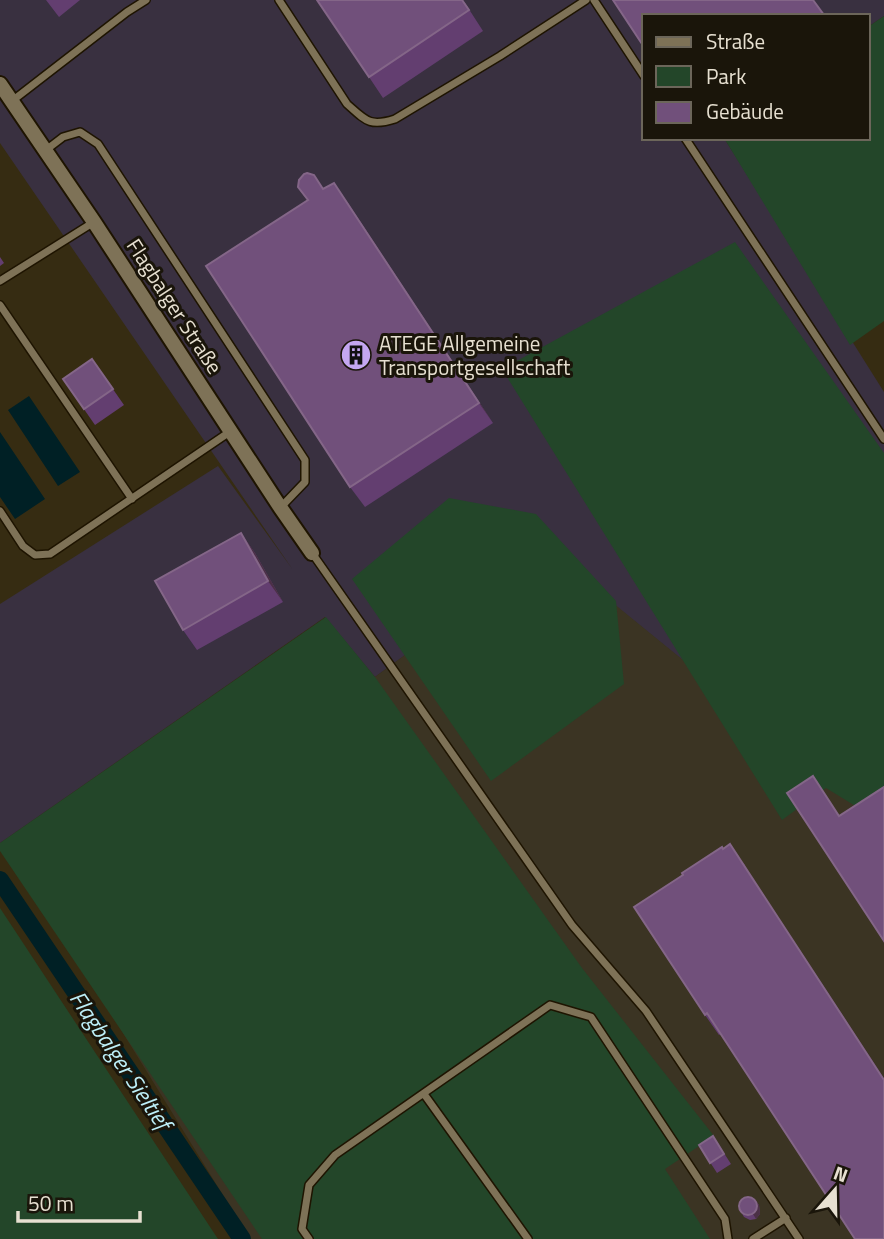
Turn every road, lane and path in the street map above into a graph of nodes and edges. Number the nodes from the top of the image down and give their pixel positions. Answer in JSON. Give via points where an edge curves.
{"nodes":[{"id":1,"x":146,"y":0,"type":"edge"},
{"id":2,"x":279,"y":0,"type":"edge"},
{"id":3,"x":586,"y":0,"type":"edge"},
{"id":4,"x":594,"y":0,"type":"edge"},
{"id":5,"x":642,"y":73,"type":"edge"},
{"id":6,"x":0,"y":84,"type":"edge"},
{"id":7,"x":12,"y":102,"type":"junction"},
{"id":8,"x":686,"y":140,"type":"edge"},
{"id":9,"x":45,"y":151,"type":"junction"},
{"id":10,"x":94,"y":222,"type":"junction"},
{"id":11,"x":0,"y":281,"type":"edge"},
{"id":12,"x":0,"y":305,"type":"edge"},
{"id":13,"x":231,"y":431,"type":"junction"},
{"id":14,"x":884,"y":439,"type":"edge"},
{"id":15,"x":132,"y":499,"type":"junction"},
{"id":16,"x":280,"y":507,"type":"junction"},
{"id":17,"x":0,"y":512,"type":"edge"},
{"id":18,"x":312,"y":553,"type":"joint"},
{"id":19,"x":424,"y":1094,"type":"junction"},
{"id":20,"x":786,"y":1218,"type":"junction"},
{"id":21,"x":309,"y":1239,"type":"edge"},
{"id":22,"x":528,"y":1239,"type":"edge"},
{"id":23,"x":728,"y":1239,"type":"edge"},
{"id":24,"x":753,"y":1239,"type":"edge"},
{"id":25,"x":799,"y":1239,"type":"edge"}],
"edges":[{"from":1,"to":7,"type":"lane"},
{"from":2,"to":3,"type":"lane","via":[[347,104],[362,118],[379,124],[489,63]]},
{"from":4,"to":5,"type":"lane"},
{"from":6,"to":7,"type":"street","name":"Flagbalger Straße"},
{"from":7,"to":9,"type":"street","name":"Flagbalger Straße"},
{"from":8,"to":14,"type":"lane"},
{"from":9,"to":10,"type":"street","name":"Flagbalger Straße"},
{"from":9,"to":16,"type":"lane","via":[[63,137],[80,132],[98,144],[305,460],[304,482]]},
{"from":10,"to":11,"type":"lane"},
{"from":10,"to":13,"type":"street","name":"Flagbalger Straße"},
{"from":12,"to":15,"type":"lane"},
{"from":13,"to":15,"type":"lane"},
{"from":13,"to":16,"type":"street","name":"Flagbalger Straße"},
{"from":15,"to":17,"type":"lane","via":[[50,554],[35,555],[23,546]]},
{"from":16,"to":18,"type":"street","name":"Flagbalger Straße"},
{"from":18,"to":20,"type":"lane","via":[[572,925],[646,1011]]},
{"from":19,"to":21,"type":"lane","via":[[335,1155],[309,1185],[302,1229]]},
{"from":19,"to":22,"type":"lane"},
{"from":19,"to":23,"type":"lane","via":[[550,1005],[591,1017],[725,1219]]},
{"from":20,"to":24,"type":"lane"},
{"from":20,"to":25,"type":"lane"}]}
